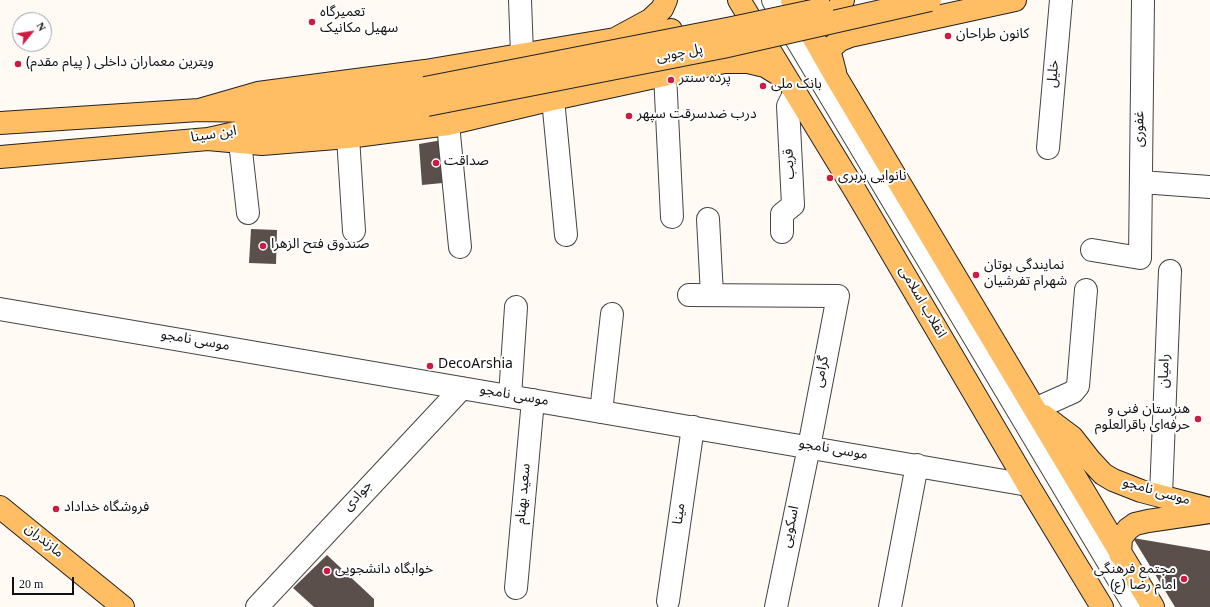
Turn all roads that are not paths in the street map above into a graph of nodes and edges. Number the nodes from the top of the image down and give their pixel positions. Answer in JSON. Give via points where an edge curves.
{"nodes":[{"id":1,"x":520,"y":0,"type":"edge"},
{"id":2,"x":666,"y":0,"type":"edge"},
{"id":3,"x":739,"y":0,"type":"edge"},
{"id":4,"x":760,"y":0,"type":"edge"},
{"id":5,"x":773,"y":0,"type":"edge"},
{"id":6,"x":792,"y":0,"type":"edge"},
{"id":7,"x":843,"y":0,"type":"edge"},
{"id":8,"x":864,"y":0,"type":"edge"},
{"id":9,"x":930,"y":0,"type":"edge"},
{"id":10,"x":1016,"y":0,"type":"edge"},
{"id":11,"x":1061,"y":0,"type":"edge"},
{"id":12,"x":1143,"y":0,"type":"edge"},
{"id":13,"x":882,"y":30,"type":"junction"},
{"id":14,"x":615,"y":39,"type":"junction"},
{"id":15,"x":522,"y":54,"type":"junction"},
{"id":16,"x":724,"y":62,"type":"junction"},
{"id":17,"x":665,"y":74,"type":"junction"},
{"id":18,"x":836,"y":77,"type":"junction"},
{"id":19,"x":792,"y":86,"type":"junction"},
{"id":20,"x":426,"y":96,"type":"junction"},
{"id":21,"x":553,"y":99,"type":"junction"},
{"id":22,"x":199,"y":110,"type":"junction"},
{"id":23,"x":0,"y":123,"type":"edge"},
{"id":24,"x":448,"y":124,"type":"junction"},
{"id":25,"x":348,"y":137,"type":"junction"},
{"id":26,"x":208,"y":139,"type":"junction"},
{"id":27,"x":240,"y":142,"type":"junction"},
{"id":28,"x":1048,"y":148,"type":"dead end"},
{"id":29,"x":0,"y":157,"type":"edge"},
{"id":30,"x":1141,"y":182,"type":"junction"},
{"id":31,"x":1210,"y":186,"type":"edge"},
{"id":32,"x":248,"y":213,"type":"dead end"},
{"id":33,"x":672,"y":217,"type":"dead end"},
{"id":34,"x":708,"y":219,"type":"dead end"},
{"id":35,"x":354,"y":231,"type":"dead end"},
{"id":36,"x":782,"y":232,"type":"dead end"},
{"id":37,"x":566,"y":235,"type":"dead end"},
{"id":38,"x":460,"y":247,"type":"dead end"},
{"id":39,"x":1092,"y":250,"type":"dead end"},
{"id":40,"x":1170,"y":271,"type":"dead end"},
{"id":41,"x":1086,"y":290,"type":"dead end"},
{"id":42,"x":689,"y":295,"type":"dead end"},
{"id":43,"x":712,"y":296,"type":"junction"},
{"id":44,"x":516,"y":307,"type":"dead end"},
{"id":45,"x":0,"y":309,"type":"edge"},
{"id":46,"x":612,"y":314,"type":"dead end"},
{"id":47,"x":462,"y":388,"type":"junction"},
{"id":48,"x":510,"y":396,"type":"junction"},
{"id":49,"x":533,"y":400,"type":"junction"},
{"id":50,"x":1035,"y":409,"type":"junction"},
{"id":51,"x":601,"y":412,"type":"junction"},
{"id":52,"x":694,"y":428,"type":"junction"},
{"id":53,"x":809,"y":447,"type":"junction"},
{"id":54,"x":917,"y":466,"type":"junction"},
{"id":55,"x":1028,"y":484,"type":"junction"},
{"id":56,"x":1161,"y":495,"type":"junction"},
{"id":57,"x":0,"y":507,"type":"edge"},
{"id":58,"x":1210,"y":508,"type":"edge"},
{"id":59,"x":1210,"y":512,"type":"edge"},
{"id":60,"x":1120,"y":554,"type":"junction"},
{"id":61,"x":516,"y":588,"type":"dead end"},
{"id":62,"x":668,"y":600,"type":"dead end"},
{"id":63,"x":123,"y":607,"type":"edge"},
{"id":64,"x":257,"y":607,"type":"edge"},
{"id":65,"x":776,"y":607,"type":"edge"},
{"id":66,"x":890,"y":607,"type":"edge"},
{"id":67,"x":1102,"y":607,"type":"edge"},
{"id":68,"x":1120,"y":607,"type":"edge"},
{"id":69,"x":1135,"y":607,"type":"edge"},
{"id":70,"x":1153,"y":607,"type":"edge"}],
"edges":[{"from":1,"to":15,"type":"street"},
{"from":2,"to":14,"type":"main road","via":[[662,9],[650,20]]},
{"from":3,"to":19,"type":"main road","name":"انقلاب اسلامی"},
{"from":4,"to":68,"type":"street"},
{"from":5,"to":69,"type":"street"},
{"from":6,"to":18,"type":"main road"},
{"from":7,"to":13,"type":"main road","via":[[838,9],[841,24],[850,30]]},
{"from":8,"to":20,"type":"main road","name":"پل چوبی","bridge":true},
{"from":9,"to":20,"type":"main road","name":"پل چوبی","bridge":true,"via":[[724,47]]},
{"from":10,"to":13,"type":"main road"},
{"from":11,"to":28,"type":"street","name":"خلیل"},
{"from":12,"to":30,"type":"street","name":"غفوری"},
{"from":13,"to":18,"type":"main road","via":[[850,36],[832,47],[830,53]]},
{"from":14,"to":15,"type":"main road"},
{"from":14,"to":16,"type":"main road","via":[[733,20],[745,24],[752,34],[751,44],[744,53]]},
{"from":15,"to":22,"type":"main road","via":[[425,71],[258,93]]},
{"from":16,"to":17,"type":"main road"},
{"from":16,"to":19,"type":"main road","via":[[748,62],[765,66]]},
{"from":17,"to":21,"type":"main road"},
{"from":17,"to":33,"type":"street"},
{"from":18,"to":50,"type":"main road"},
{"from":19,"to":36,"type":"street","name":"قریب","via":[[788,106],[793,206],[782,214]]},
{"from":19,"to":55,"type":"main road","name":"انقلاب اسلامی"},
{"from":20,"to":22,"type":"main road","name":"ابن سینا","via":[[366,98],[254,111]]},
{"from":20,"to":26,"type":"main road","name":"ابن سینا","via":[[384,112],[249,130]]},
{"from":21,"to":24,"type":"main road"},
{"from":21,"to":37,"type":"street"},
{"from":22,"to":23,"type":"main road","name":"ابن سینا"},
{"from":24,"to":25,"type":"main road"},
{"from":24,"to":38,"type":"street"},
{"from":25,"to":27,"type":"main road","via":[[262,144]]},
{"from":25,"to":35,"type":"street"},
{"from":26,"to":27,"type":"main road"},
{"from":26,"to":29,"type":"main road","name":"ابن سینا"},
{"from":27,"to":32,"type":"street"},
{"from":30,"to":31,"type":"street"},
{"from":30,"to":39,"type":"street","name":"غفوری","via":[[1140,258]]},
{"from":34,"to":43,"type":"street"},
{"from":40,"to":56,"type":"street","name":"رامیان"},
{"from":41,"to":50,"type":"street","via":[[1078,386],[1073,392]]},
{"from":42,"to":43,"type":"street"},
{"from":43,"to":53,"type":"street","name":"گرامی","via":[[838,296]]},
{"from":44,"to":48,"type":"street"},
{"from":45,"to":47,"type":"street","name":"موسی نامجو"},
{"from":46,"to":51,"type":"street"},
{"from":47,"to":48,"type":"street","name":"موسی نامجو"},
{"from":47,"to":64,"type":"street","name":"جوادی"},
{"from":48,"to":49,"type":"street","name":"موسی نامجو"},
{"from":49,"to":51,"type":"street","name":"موسی نامجو"},
{"from":49,"to":61,"type":"street","name":"سعید بهنام"},
{"from":50,"to":56,"type":"main road","name":"موسی نامجو","via":[[1072,437],[1103,474],[1124,485]]},
{"from":50,"to":60,"type":"main road"},
{"from":51,"to":52,"type":"street","name":"موسی نامجو"},
{"from":52,"to":53,"type":"street","name":"موسی نامجو"},
{"from":52,"to":62,"type":"street","name":"مینا"},
{"from":53,"to":54,"type":"street","name":"موسی نامجو"},
{"from":53,"to":65,"type":"street","name":"اسکویی"},
{"from":54,"to":55,"type":"street","name":"موسی نامجو"},
{"from":54,"to":66,"type":"street"},
{"from":55,"to":67,"type":"main road","name":"انقلاب اسلامی"},
{"from":56,"to":58,"type":"main road","name":"موسی نامجو"},
{"from":57,"to":63,"type":"main road","name":"مازندران"},
{"from":59,"to":60,"type":"main road","name":"موسی نامجو","via":[[1135,524],[1121,538]]},
{"from":60,"to":70,"type":"main road"}]}
